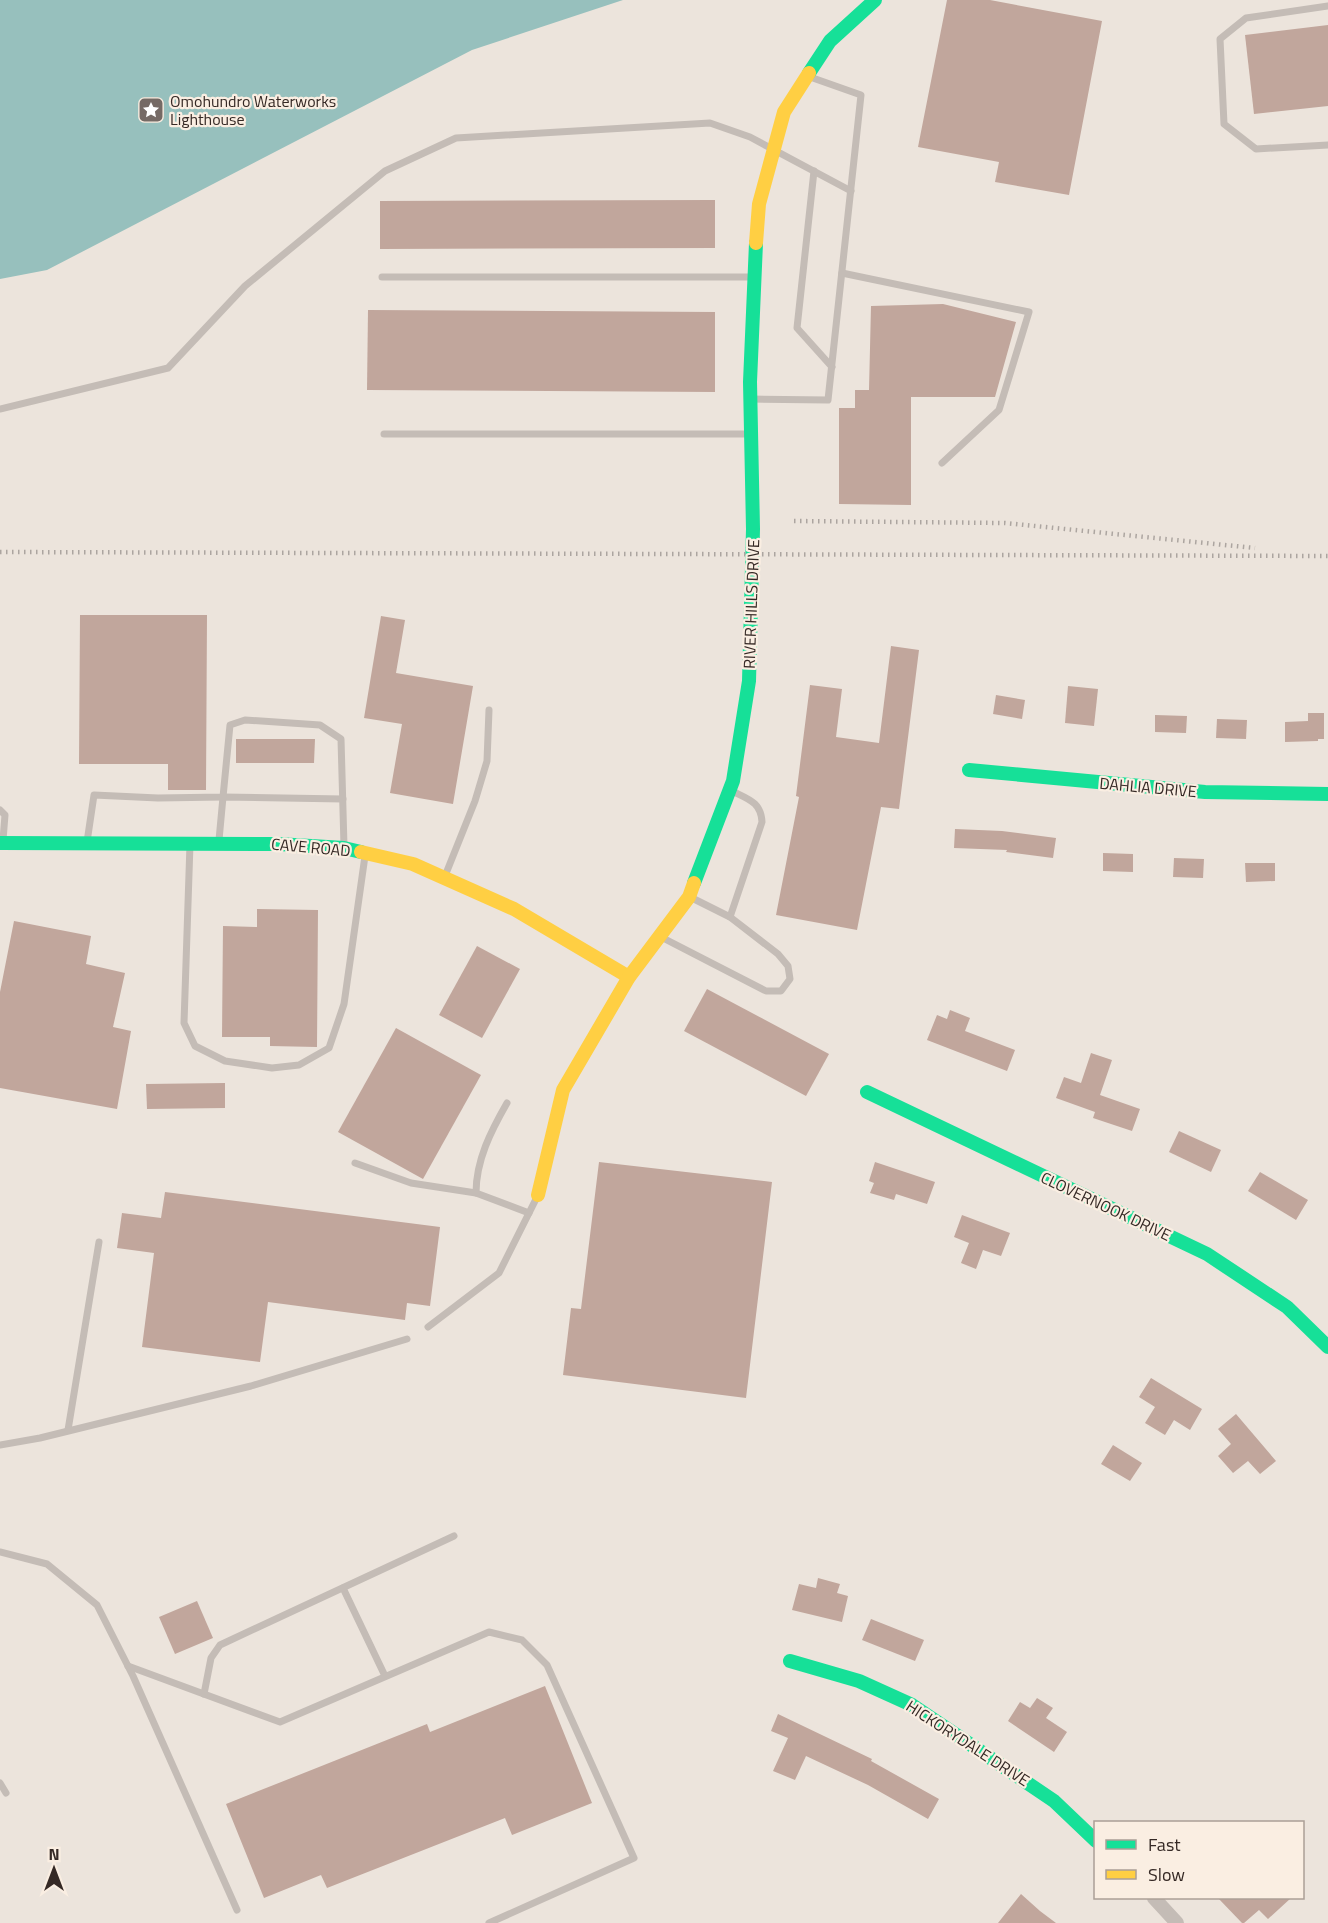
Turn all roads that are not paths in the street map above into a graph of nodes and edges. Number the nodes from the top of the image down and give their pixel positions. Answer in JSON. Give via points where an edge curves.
{"nodes":[{"id":1,"x":875,"y":0,"type":"edge"},
{"id":2,"x":1328,"y":6,"type":"edge"},
{"id":3,"x":808,"y":76,"type":"junction"},
{"id":4,"x":1328,"y":145,"type":"edge"},
{"id":5,"x":773,"y":151,"type":"junction"},
{"id":6,"x":814,"y":171,"type":"junction"},
{"id":7,"x":851,"y":190,"type":"junction"},
{"id":8,"x":842,"y":273,"type":"junction"},
{"id":9,"x":382,"y":277,"type":"dead end"},
{"id":10,"x":754,"y":277,"type":"junction"},
{"id":11,"x":832,"y":367,"type":"junction"},
{"id":12,"x":751,"y":399,"type":"junction"},
{"id":13,"x":0,"y":409,"type":"edge"},
{"id":14,"x":384,"y":434,"type":"dead end"},
{"id":15,"x":751,"y":434,"type":"junction"},
{"id":16,"x":942,"y":463,"type":"dead end"},
{"id":17,"x":489,"y":710,"type":"dead end"},
{"id":18,"x":969,"y":770,"type":"dead end"},
{"id":19,"x":730,"y":789,"type":"junction"},
{"id":20,"x":1328,"y":794,"type":"edge"},
{"id":21,"x":222,"y":797,"type":"junction"},
{"id":22,"x":343,"y":799,"type":"junction"},
{"id":23,"x":0,"y":810,"type":"edge"},
{"id":24,"x":87,"y":842,"type":"junction"},
{"id":25,"x":1,"y":843,"type":"edge"},
{"id":26,"x":190,"y":843,"type":"junction"},
{"id":27,"x":218,"y":843,"type":"junction"},
{"id":28,"x":344,"y":848,"type":"junction"},
{"id":29,"x":365,"y":853,"type":"junction"},
{"id":30,"x":444,"y":878,"type":"junction"},
{"id":31,"x":689,"y":897,"type":"junction"},
{"id":32,"x":730,"y":917,"type":"junction"},
{"id":33,"x":659,"y":936,"type":"junction"},
{"id":34,"x":629,"y":977,"type":"junction"},
{"id":35,"x":867,"y":1092,"type":"dead end"},
{"id":36,"x":507,"y":1103,"type":"dead end"},
{"id":37,"x":355,"y":1163,"type":"dead end"},
{"id":38,"x":476,"y":1193,"type":"junction"},
{"id":39,"x":538,"y":1195,"type":"joint"},
{"id":40,"x":529,"y":1213,"type":"junction"},
{"id":41,"x":99,"y":1242,"type":"dead end"},
{"id":42,"x":428,"y":1327,"type":"dead end"},
{"id":43,"x":407,"y":1339,"type":"dead end"},
{"id":44,"x":1328,"y":1347,"type":"edge"},
{"id":45,"x":68,"y":1430,"type":"junction"},
{"id":46,"x":0,"y":1445,"type":"edge"},
{"id":47,"x":454,"y":1536,"type":"dead end"},
{"id":48,"x":0,"y":1552,"type":"edge"},
{"id":49,"x":343,"y":1588,"type":"junction"},
{"id":50,"x":790,"y":1661,"type":"dead end"},
{"id":51,"x":128,"y":1666,"type":"junction"},
{"id":52,"x":385,"y":1676,"type":"junction"},
{"id":53,"x":204,"y":1694,"type":"junction"},
{"id":54,"x":0,"y":1783,"type":"edge"},
{"id":55,"x":6,"y":1793,"type":"dead end"},
{"id":56,"x":1094,"y":1840,"type":"edge"},
{"id":57,"x":1155,"y":1899,"type":"edge"},
{"id":58,"x":237,"y":1910,"type":"dead end"},
{"id":59,"x":489,"y":1923,"type":"edge"},
{"id":60,"x":1177,"y":1923,"type":"edge"}],
"edges":[{"from":1,"to":3,"type":"street","name":"RIVER HILLS DRIVE","via":[[830,41]]},
{"from":2,"to":4,"type":"lane","via":[[1246,18],[1220,39],[1224,124],[1256,149]]},
{"from":3,"to":5,"type":"street","name":"RIVER HILLS DRIVE","via":[[784,112]]},
{"from":3,"to":7,"type":"lane","via":[[861,95]]},
{"from":5,"to":6,"type":"lane"},
{"from":5,"to":10,"type":"street","name":"RIVER HILLS DRIVE","via":[[759,204]]},
{"from":5,"to":13,"type":"lane","via":[[750,137],[711,123],[456,138],[385,171],[245,286],[168,368]]},
{"from":6,"to":7,"type":"lane"},
{"from":6,"to":11,"type":"lane","via":[[797,328]]},
{"from":7,"to":8,"type":"lane"},
{"from":8,"to":11,"type":"lane"},
{"from":8,"to":16,"type":"lane","via":[[1029,312],[999,410]]},
{"from":9,"to":10,"type":"lane"},
{"from":10,"to":12,"type":"street","name":"RIVER HILLS DRIVE"},
{"from":11,"to":12,"type":"lane","via":[[828,400]]},
{"from":12,"to":15,"type":"street","name":"RIVER HILLS DRIVE"},
{"from":14,"to":15,"type":"lane"},
{"from":15,"to":19,"type":"street","name":"RIVER HILLS DRIVE","via":[[749,681]]},
{"from":17,"to":30,"type":"lane","via":[[487,761]]},
{"from":18,"to":20,"type":"street","name":"DAHLIA DRIVE","via":[[1204,792]]},
{"from":19,"to":31,"type":"street","name":"RIVER HILLS DRIVE"},
{"from":19,"to":32,"type":"lane","via":[[758,805],[762,822]]},
{"from":21,"to":22,"type":"lane"},
{"from":21,"to":22,"type":"lane","via":[[230,725],[245,720],[320,725],[341,739]]},
{"from":21,"to":24,"type":"lane","via":[[94,795]]},
{"from":21,"to":27,"type":"lane"},
{"from":22,"to":28,"type":"lane"},
{"from":23,"to":25,"type":"lane","via":[[5,815]]},
{"from":24,"to":25,"type":"street","name":"CAVE ROAD"},
{"from":24,"to":26,"type":"street","name":"CAVE ROAD"},
{"from":26,"to":27,"type":"street","name":"CAVE ROAD"},
{"from":26,"to":29,"type":"lane","via":[[184,1023],[195,1046],[225,1061],[272,1068],[299,1065],[329,1048],[344,1004]]},
{"from":27,"to":28,"type":"street","name":"CAVE ROAD"},
{"from":28,"to":29,"type":"street","name":"CAVE ROAD"},
{"from":29,"to":30,"type":"street","name":"CAVE ROAD","via":[[413,864]]},
{"from":30,"to":34,"type":"street","name":"CAVE ROAD","via":[[514,909]]},
{"from":31,"to":32,"type":"lane"},
{"from":31,"to":33,"type":"street","name":"RIVER HILLS DRIVE"},
{"from":32,"to":33,"type":"lane","via":[[788,966],[790,979],[781,991],[765,991]]},
{"from":33,"to":34,"type":"street","name":"RIVER HILLS DRIVE"},
{"from":34,"to":39,"type":"street","name":"RIVER HILLS DRIVE","via":[[563,1090]]},
{"from":35,"to":44,"type":"street","name":"CLOVERNOOK DRIVE","via":[[1207,1254],[1287,1307]]},
{"from":36,"to":38,"type":"lane","via":[[489,1135],[476,1177]]},
{"from":37,"to":38,"type":"lane","via":[[411,1183]]},
{"from":38,"to":40,"type":"lane"},
{"from":39,"to":40,"type":"lane"},
{"from":40,"to":42,"type":"lane","via":[[499,1273]]},
{"from":41,"to":45,"type":"lane"},
{"from":43,"to":45,"type":"lane","via":[[251,1386]]},
{"from":45,"to":46,"type":"lane"},
{"from":47,"to":49,"type":"lane"},
{"from":48,"to":51,"type":"lane","via":[[47,1564],[97,1605]]},
{"from":49,"to":52,"type":"lane"},
{"from":49,"to":53,"type":"lane","via":[[220,1645],[211,1658]]},
{"from":50,"to":56,"type":"street","name":"HICKORYDALE DRIVE","via":[[859,1681],[912,1705],[1054,1801]]},
{"from":51,"to":53,"type":"lane"},
{"from":51,"to":58,"type":"lane"},
{"from":52,"to":53,"type":"lane","via":[[280,1722]]},
{"from":52,"to":59,"type":"lane","via":[[489,1632],[522,1640],[547,1665],[634,1858]]},
{"from":54,"to":55,"type":"lane"},
{"from":57,"to":60,"type":"street"}]}
